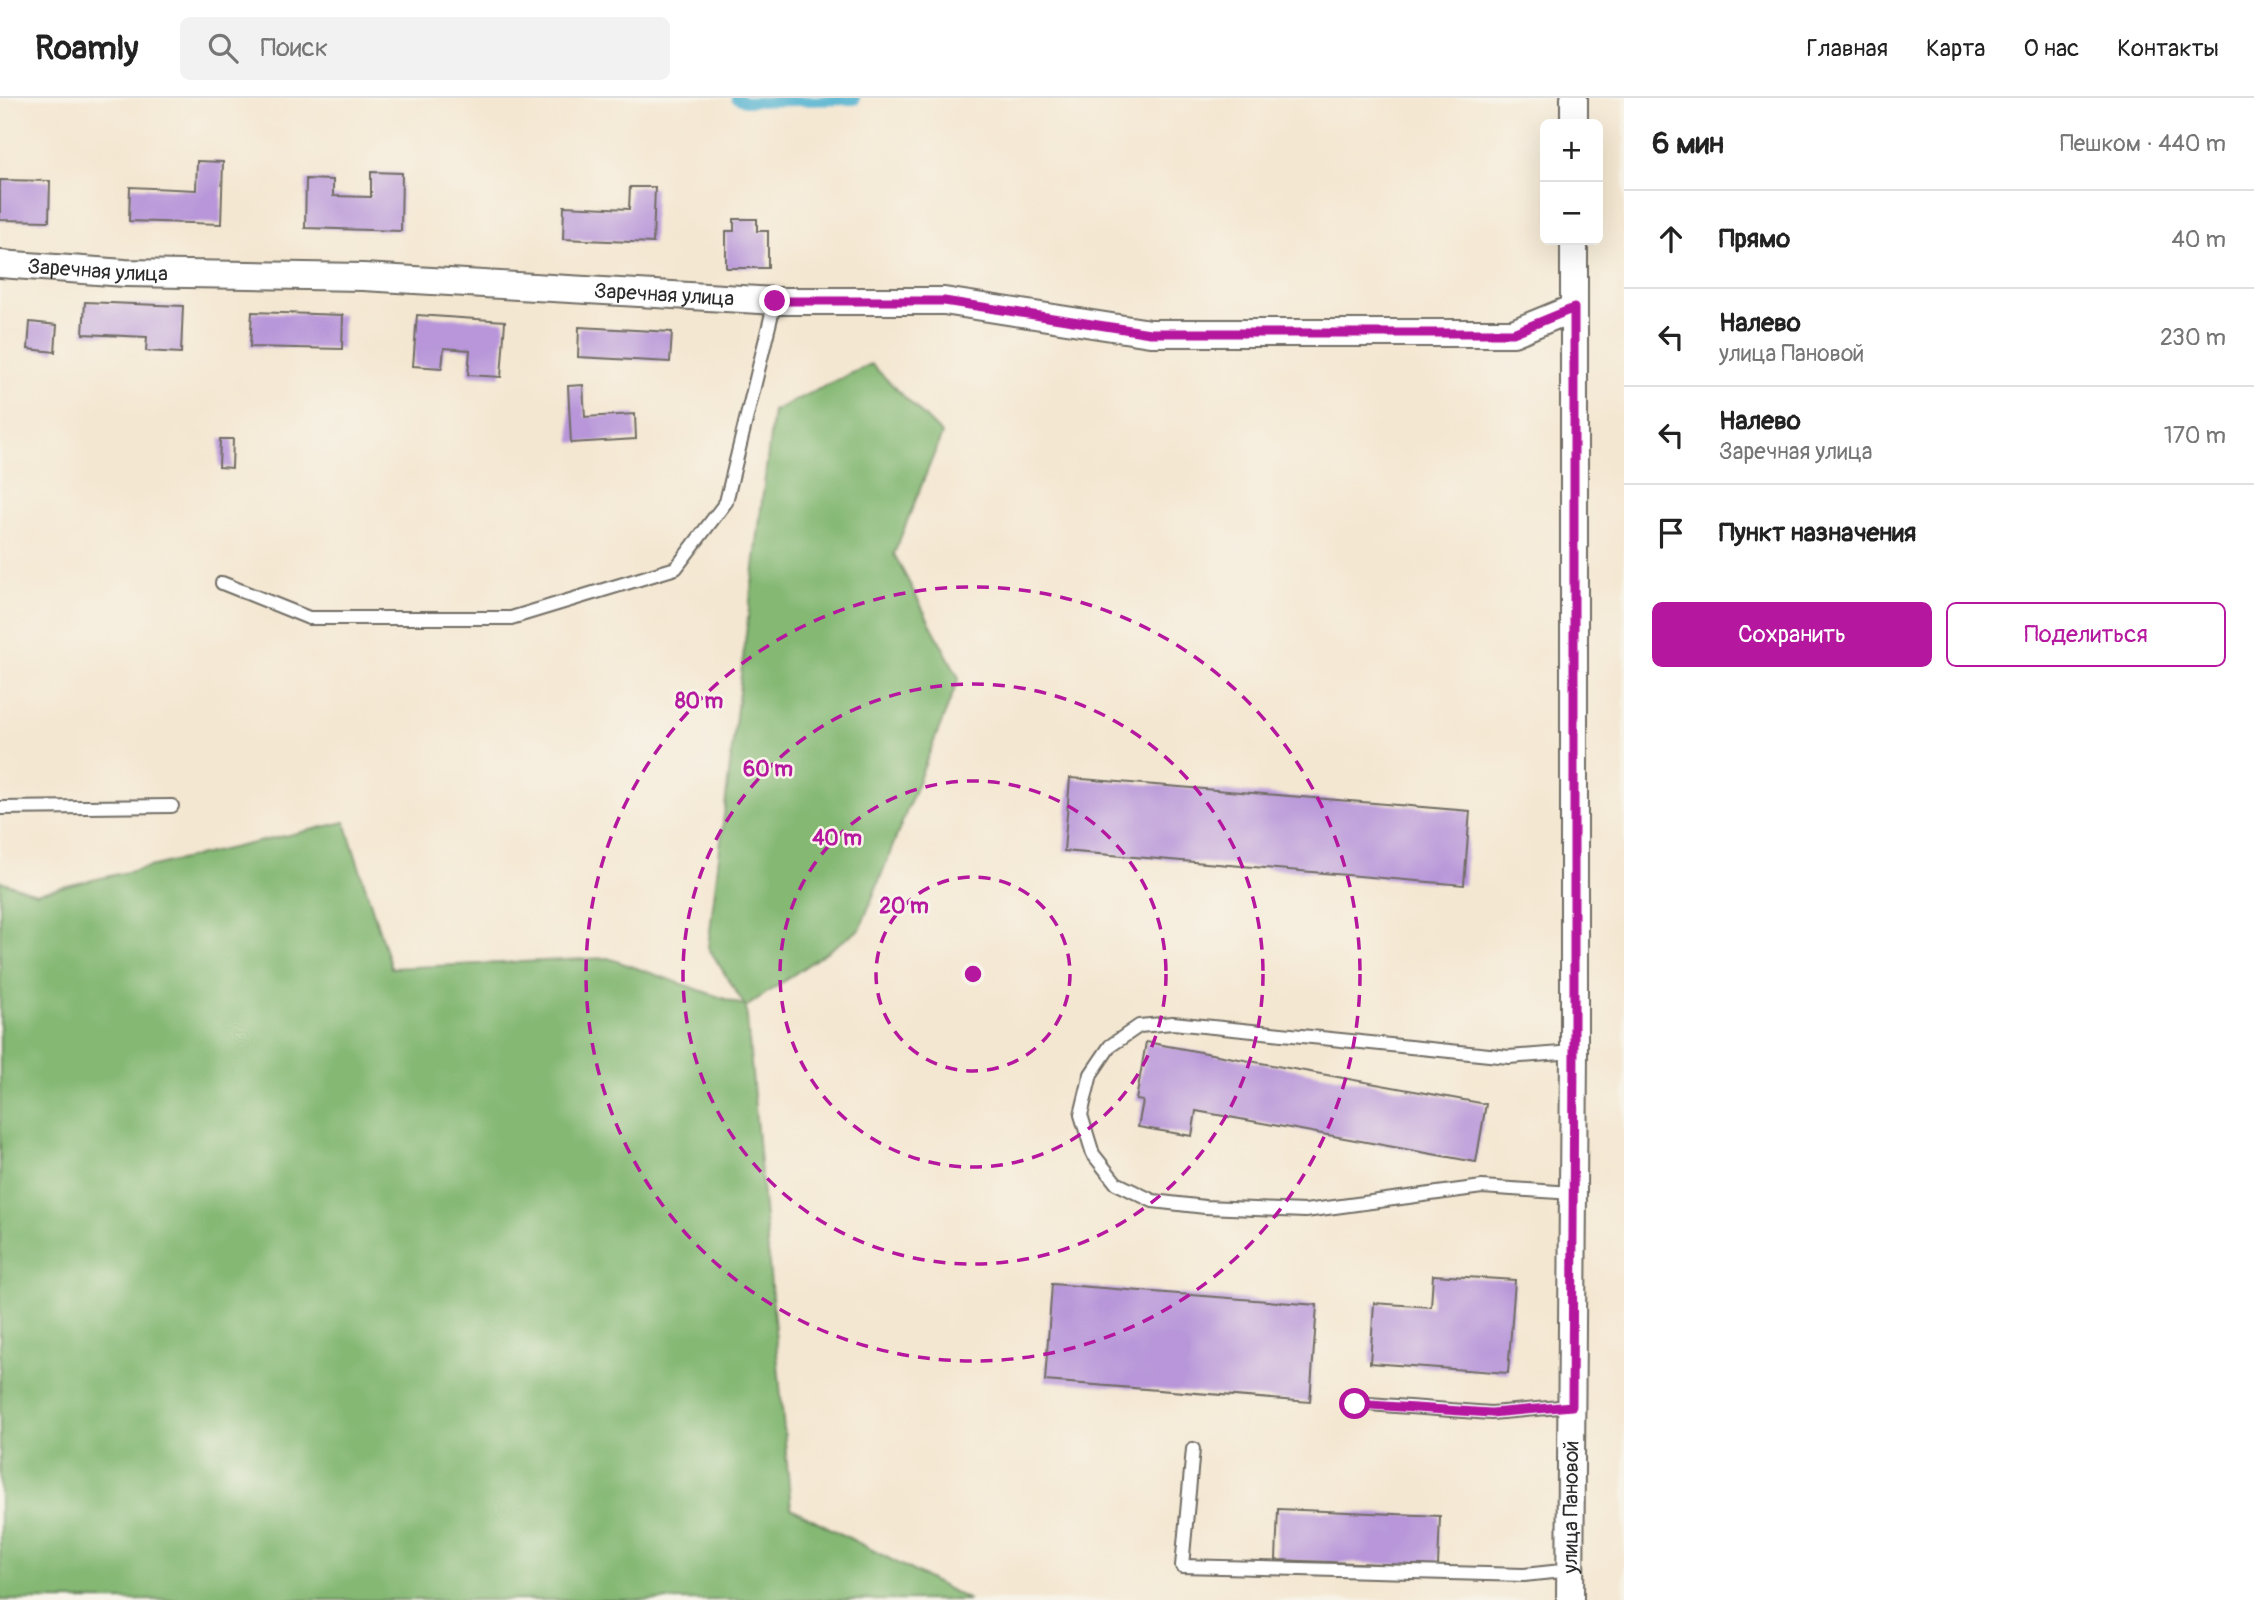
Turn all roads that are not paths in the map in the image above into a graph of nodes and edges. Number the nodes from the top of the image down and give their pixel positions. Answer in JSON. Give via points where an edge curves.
{"nodes":[{"id":1,"x":1574,"y":98,"type":"edge"},
{"id":2,"x":1574,"y":119,"type":"edge"},
{"id":3,"x":1574,"y":245,"type":"edge"},
{"id":4,"x":0,"y":264,"type":"edge"},
{"id":5,"x":775,"y":301,"type":"junction"},
{"id":6,"x":1574,"y":308,"type":"junction"},
{"id":7,"x":222,"y":583,"type":"dead end"},
{"id":8,"x":172,"y":806,"type":"dead end"},
{"id":9,"x":0,"y":808,"type":"edge"},
{"id":10,"x":1574,"y":1052,"type":"junction"},
{"id":11,"x":1573,"y":1193,"type":"junction"},
{"id":12,"x":1355,"y":1404,"type":"dead end"},
{"id":13,"x":1572,"y":1406,"type":"junction"},
{"id":14,"x":1193,"y":1449,"type":"dead end"},
{"id":15,"x":1571,"y":1570,"type":"junction"},
{"id":16,"x":1570,"y":1600,"type":"edge"}],
"edges":[{"from":1,"to":2,"type":"street"},
{"from":3,"to":6,"type":"street","name":"улица Пановой"},
{"from":4,"to":5,"type":"street","name":"Заречная улица","via":[[125,273],[363,277]]},
{"from":5,"to":6,"type":"street","name":"Заречная улица","via":[[944,301],[1150,333],[1513,333]]},
{"from":5,"to":7,"type":"lane","via":[[726,502],[676,568],[512,618],[309,618]]},
{"from":6,"to":10,"type":"street","name":"улица Пановой"},
{"from":8,"to":9,"type":"lane"},
{"from":10,"to":11,"type":"street","name":"улица Пановой"},
{"from":10,"to":11,"type":"lane","via":[[1509,1057],[1174,1023],[1139,1026],[1110,1046],[1091,1074],[1081,1115],[1093,1154],[1116,1183],[1153,1201],[1304,1211],[1482,1187]]},
{"from":11,"to":13,"type":"street","name":"улица Пановой"},
{"from":12,"to":13,"type":"lane","via":[[1491,1413]]},
{"from":13,"to":15,"type":"street","name":"улица Пановой"},
{"from":14,"to":15,"type":"lane","via":[[1182,1566],[1524,1575]]},
{"from":15,"to":16,"type":"street","name":"улица Пановой"}]}
